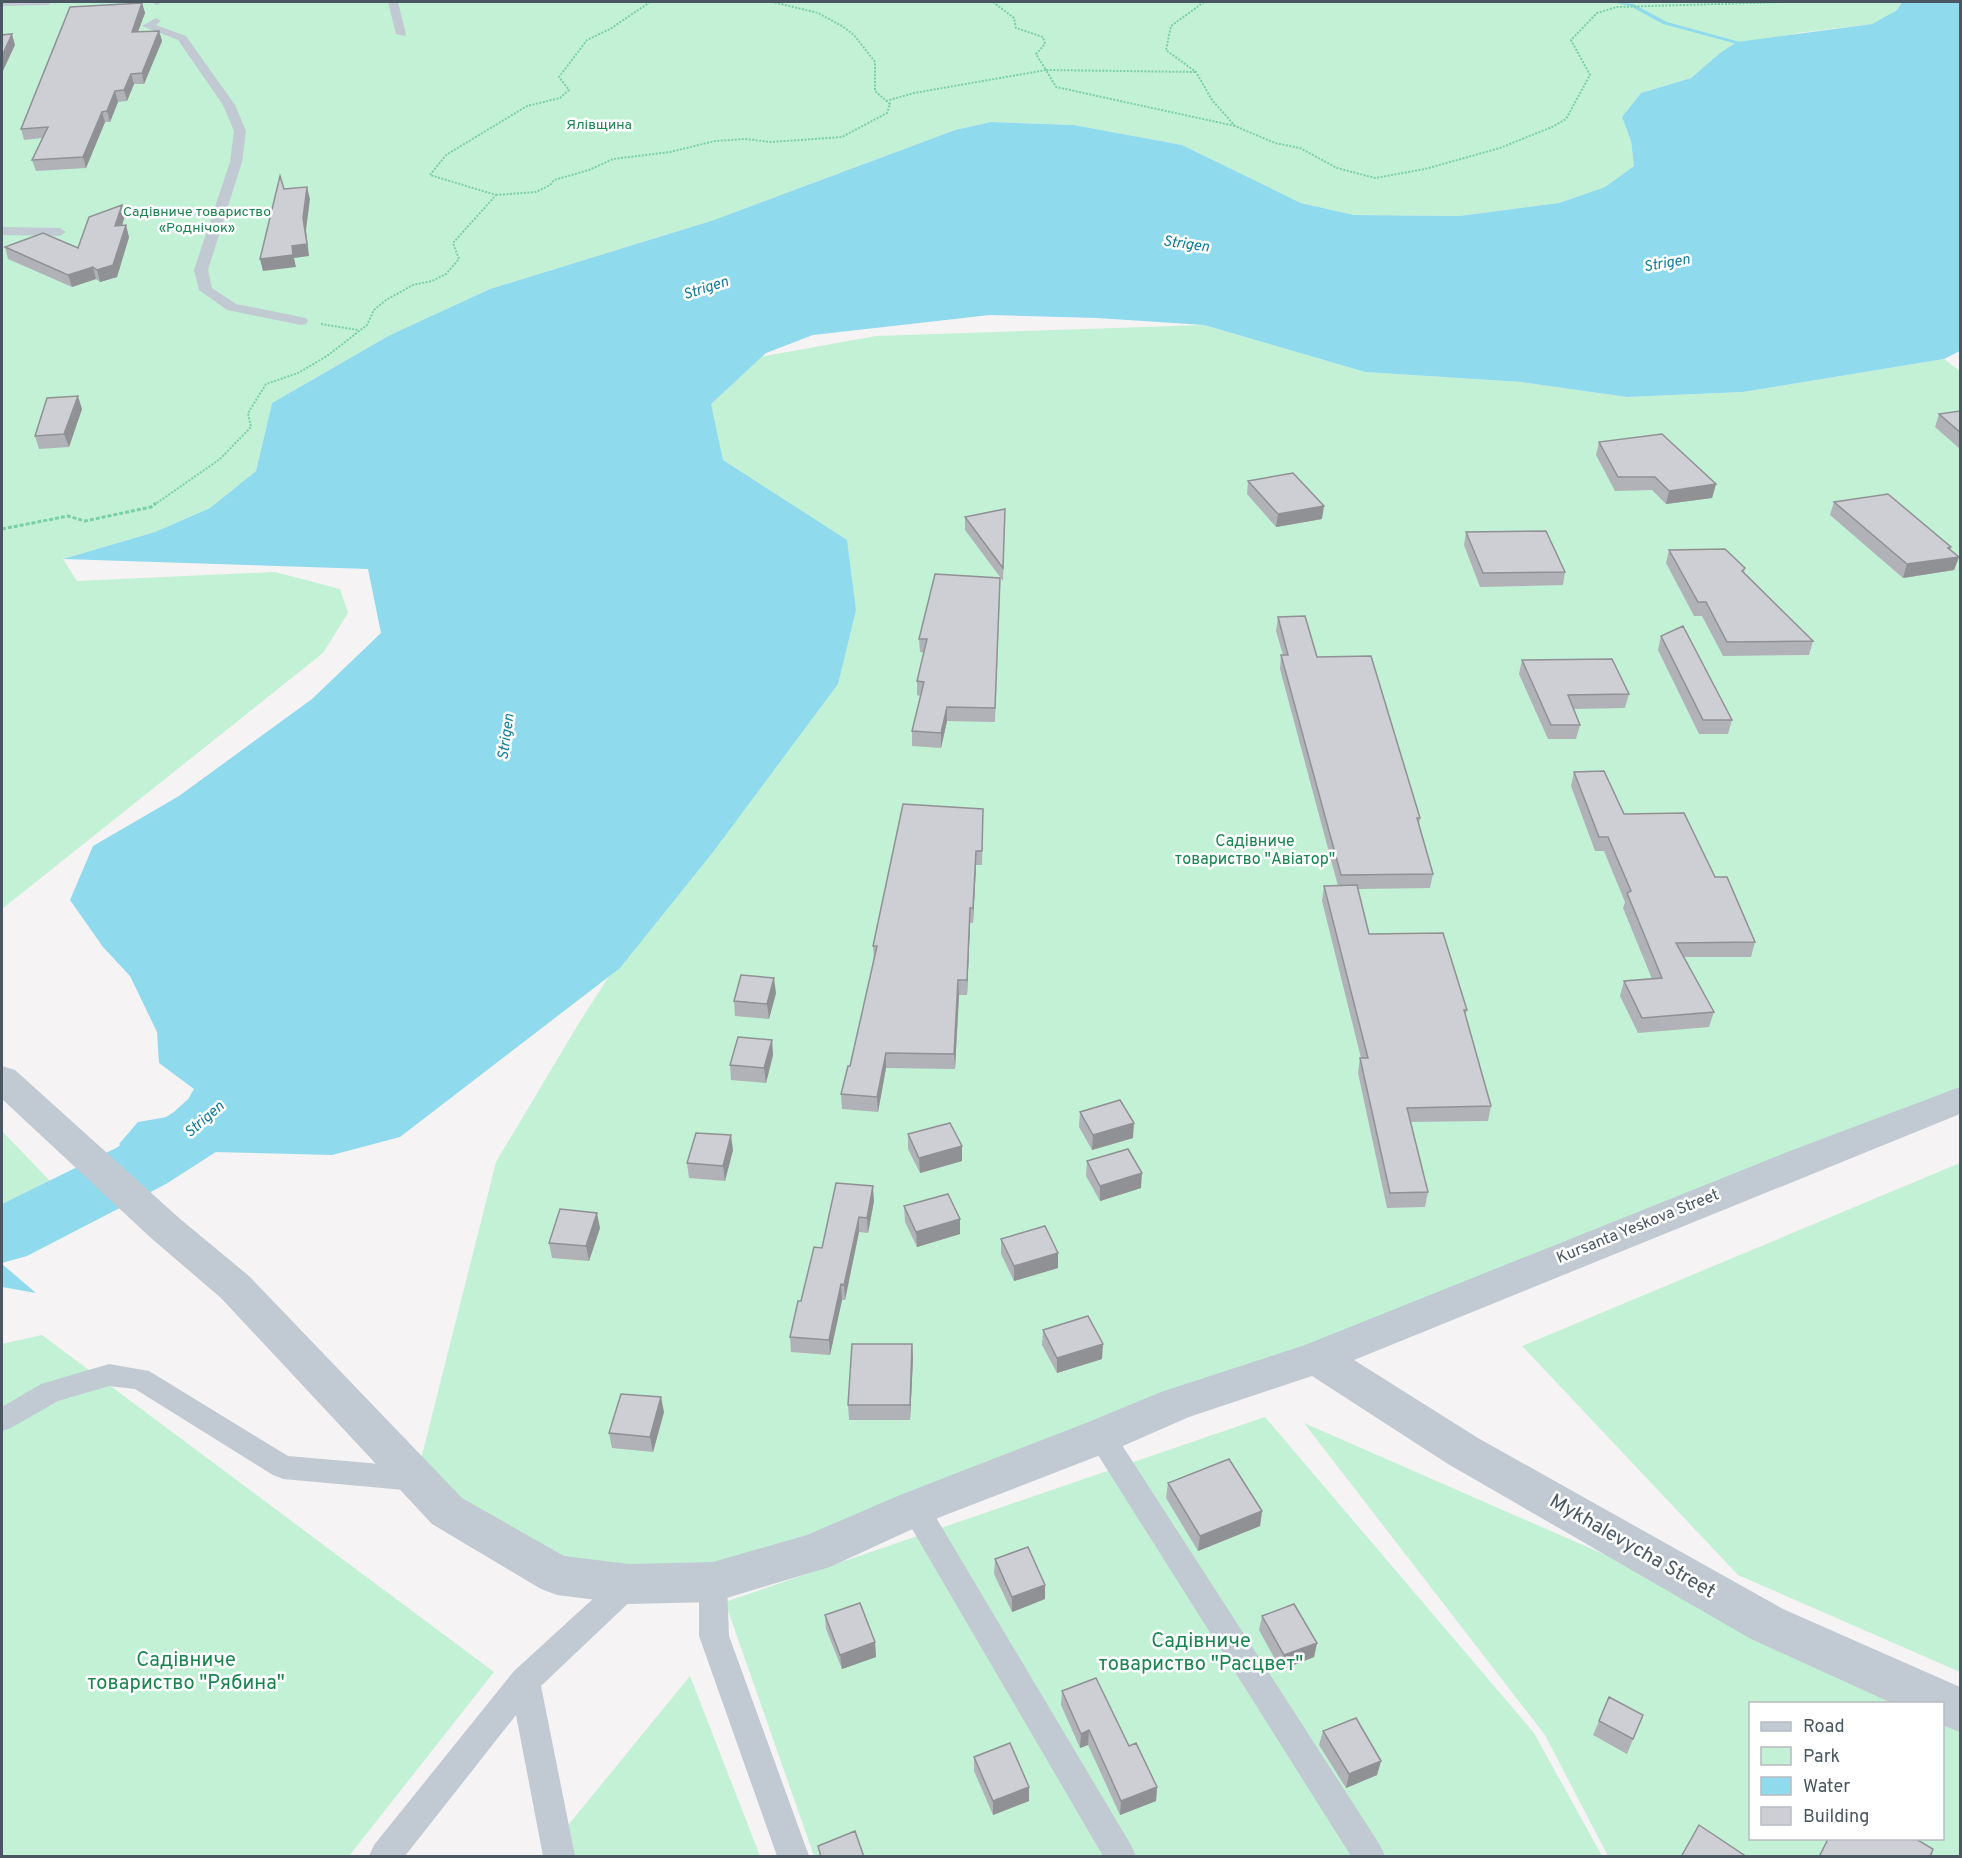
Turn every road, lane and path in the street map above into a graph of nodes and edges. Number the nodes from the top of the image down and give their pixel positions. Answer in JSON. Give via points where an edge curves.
{"nodes":[{"id":1,"x":48,"y":2,"type":"edge"},
{"id":2,"x":393,"y":2,"type":"edge"},
{"id":3,"x":650,"y":2,"type":"edge"},
{"id":4,"x":773,"y":2,"type":"edge"},
{"id":5,"x":993,"y":2,"type":"edge"},
{"id":6,"x":1204,"y":2,"type":"edge"},
{"id":7,"x":1703,"y":2,"type":"edge"},
{"id":8,"x":1783,"y":2,"type":"edge"},
{"id":9,"x":2,"y":3,"type":"edge"},
{"id":10,"x":156,"y":21,"type":"dead end"},
{"id":11,"x":401,"y":34,"type":"dead end"},
{"id":12,"x":1046,"y":70,"type":"junction"},
{"id":13,"x":1196,"y":72,"type":"junction"},
{"id":14,"x":886,"y":101,"type":"junction"},
{"id":15,"x":1235,"y":126,"type":"junction"},
{"id":16,"x":496,"y":195,"type":"junction"},
{"id":17,"x":2,"y":231,"type":"edge"},
{"id":18,"x":60,"y":232,"type":"dead end"},
{"id":19,"x":301,"y":321,"type":"joint"},
{"id":20,"x":358,"y":330,"type":"junction"},
{"id":21,"x":2,"y":530,"type":"edge"},
{"id":22,"x":2,"y":1078,"type":"edge"},
{"id":23,"x":1960,"y":1100,"type":"edge"},
{"id":24,"x":1317,"y":1358,"type":"junction"},
{"id":25,"x":2,"y":1420,"type":"edge"},
{"id":26,"x":1101,"y":1436,"type":"junction"},
{"id":27,"x":416,"y":1479,"type":"junction"},
{"id":28,"x":915,"y":1508,"type":"junction"},
{"id":29,"x":713,"y":1582,"type":"junction"},
{"id":30,"x":629,"y":1584,"type":"junction"},
{"id":31,"x":525,"y":1681,"type":"junction"},
{"id":32,"x":1942,"y":1702,"type":"edge"},
{"id":33,"x":1944,"y":1703,"type":"edge"},
{"id":34,"x":1960,"y":1710,"type":"edge"},
{"id":35,"x":385,"y":1857,"type":"edge"},
{"id":36,"x":559,"y":1857,"type":"edge"},
{"id":37,"x":794,"y":1857,"type":"edge"},
{"id":38,"x":1120,"y":1857,"type":"edge"},
{"id":39,"x":1369,"y":1857,"type":"edge"}],
"edges":[{"from":1,"to":9,"type":"lane"},
{"from":2,"to":11,"type":"lane"},
{"from":3,"to":16,"type":"path","via":[[587,40],[559,77],[569,90],[560,98],[527,106],[446,155],[430,175]]},
{"from":4,"to":14,"type":"path","via":[[806,7],[833,19],[861,41],[876,61],[875,91]]},
{"from":5,"to":12,"type":"path","via":[[1014,18],[1016,28],[1043,37],[1045,44],[1036,54]]},
{"from":6,"to":13,"type":"path","via":[[1171,26],[1167,39],[1166,50]]},
{"from":7,"to":8,"type":"path"},
{"from":7,"to":15,"type":"path","via":[[1631,5],[1597,13],[1571,40],[1590,75],[1566,119],[1508,145],[1425,169],[1375,178],[1337,168],[1300,148],[1275,143]]},
{"from":10,"to":19,"type":"lane","via":[[147,26],[182,38],[229,105],[240,131],[236,162],[201,270],[206,290],[232,308]]},
{"from":12,"to":13,"type":"path"},
{"from":12,"to":14,"type":"path"},
{"from":12,"to":15,"type":"path","via":[[1056,87]]},
{"from":13,"to":15,"type":"path","via":[[1212,100]]},
{"from":14,"to":16,"type":"path","via":[[890,104],[887,113],[842,137],[715,141],[670,152],[613,159],[554,180],[551,186],[540,190]]},
{"from":16,"to":20,"type":"path","via":[[453,243],[459,259],[446,274],[413,285],[386,300],[374,310],[367,325]]},
{"from":17,"to":18,"type":"lane"},
{"from":19,"to":20,"type":"path"},
{"from":20,"to":21,"type":"path","via":[[327,356],[266,384],[248,413],[251,427],[220,459],[151,507],[85,521],[68,516]]},
{"from":22,"to":27,"type":"street","name":"Kursanta Yeskova Street","via":[[235,1287]]},
{"from":23,"to":24,"type":"street","name":"Kursanta Yeskova Street"},
{"from":24,"to":26,"type":"street","name":"Kursanta Yeskova Street","via":[[1176,1404]]},
{"from":24,"to":32,"type":"street","name":"Mykhalevycha Street","via":[[1463,1451],[1767,1624]]},
{"from":25,"to":27,"type":"lane","via":[[50,1392],[109,1375],[140,1379],[283,1467]]},
{"from":26,"to":28,"type":"street","name":"Kursanta Yeskova Street"},
{"from":26,"to":39,"type":"lane"},
{"from":27,"to":30,"type":"street","name":"Kursanta Yeskova Street","via":[[447,1511],[557,1575]]},
{"from":28,"to":29,"type":"street","name":"Kursanta Yeskova Street","via":[[814,1553]]},
{"from":28,"to":38,"type":"lane"},
{"from":29,"to":30,"type":"street","name":"Kursanta Yeskova Street"},
{"from":29,"to":37,"type":"lane","via":[[714,1636]]},
{"from":30,"to":31,"type":"lane"},
{"from":31,"to":35,"type":"lane"},
{"from":31,"to":36,"type":"lane"},
{"from":33,"to":34,"type":"street","name":"Mykhalevycha Street"}]}
